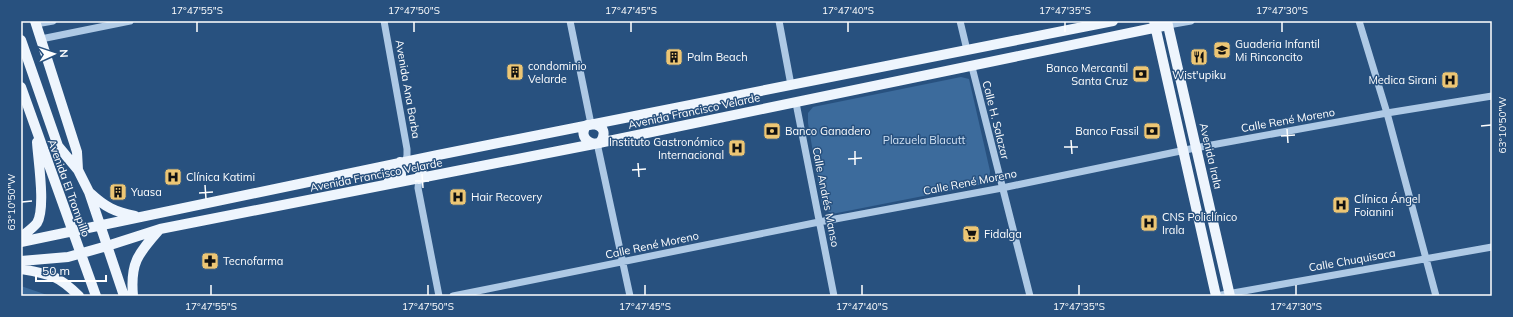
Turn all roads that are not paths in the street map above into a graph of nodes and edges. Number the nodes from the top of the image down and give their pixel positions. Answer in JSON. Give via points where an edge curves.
{"nodes":[{"id":1,"x":53,"y":21,"type":"edge"},
{"id":2,"x":130,"y":21,"type":"edge"},
{"id":3,"x":384,"y":21,"type":"edge"},
{"id":4,"x":570,"y":21,"type":"edge"},
{"id":5,"x":779,"y":21,"type":"edge"},
{"id":6,"x":960,"y":21,"type":"edge"},
{"id":7,"x":1113,"y":21,"type":"edge"},
{"id":8,"x":1191,"y":21,"type":"edge"},
{"id":9,"x":1359,"y":21,"type":"edge"},
{"id":10,"x":36,"y":23,"type":"edge"},
{"id":11,"x":1168,"y":23,"type":"edge"},
{"id":12,"x":1155,"y":25,"type":"edge"},
{"id":13,"x":41,"y":39,"type":"junction"},
{"id":14,"x":21,"y":40,"type":"edge"},
{"id":15,"x":967,"y":50,"type":"junction"},
{"id":16,"x":972,"y":67,"type":"junction"},
{"id":17,"x":791,"y":85,"type":"junction"},
{"id":18,"x":21,"y":87,"type":"edge"},
{"id":19,"x":1492,"y":96,"type":"edge"},
{"id":20,"x":795,"y":103,"type":"junction"},
{"id":21,"x":1388,"y":113,"type":"junction"},
{"id":22,"x":591,"y":124,"type":"junction"},
{"id":23,"x":36,"y":128,"type":"junction"},
{"id":24,"x":597,"y":144,"type":"junction"},
{"id":25,"x":1197,"y":148,"type":"junction"},
{"id":26,"x":1184,"y":151,"type":"junction"},
{"id":27,"x":438,"y":155,"type":"junction"},
{"id":28,"x":403,"y":162,"type":"junction"},
{"id":29,"x":78,"y":170,"type":"junction"},
{"id":30,"x":419,"y":179,"type":"junction"},
{"id":31,"x":380,"y":185,"type":"junction"},
{"id":32,"x":1002,"y":188,"type":"junction"},
{"id":33,"x":89,"y":192,"type":"junction"},
{"id":34,"x":139,"y":216,"type":"junction"},
{"id":35,"x":819,"y":222,"type":"junction"},
{"id":36,"x":100,"y":226,"type":"junction"},
{"id":37,"x":160,"y":229,"type":"junction"},
{"id":38,"x":72,"y":231,"type":"junction"},
{"id":39,"x":21,"y":237,"type":"edge"},
{"id":40,"x":21,"y":242,"type":"edge"},
{"id":41,"x":107,"y":246,"type":"junction"},
{"id":42,"x":1492,"y":247,"type":"edge"},
{"id":43,"x":80,"y":254,"type":"junction"},
{"id":44,"x":1425,"y":258,"type":"junction"},
{"id":45,"x":21,"y":261,"type":"edge"},
{"id":46,"x":623,"y":262,"type":"junction"},
{"id":47,"x":21,"y":269,"type":"edge"},
{"id":48,"x":1230,"y":295,"type":"edge"},
{"id":49,"x":79,"y":296,"type":"edge"},
{"id":50,"x":96,"y":296,"type":"edge"},
{"id":51,"x":124,"y":296,"type":"edge"},
{"id":52,"x":133,"y":296,"type":"edge"},
{"id":53,"x":439,"y":296,"type":"edge"},
{"id":54,"x":453,"y":296,"type":"edge"},
{"id":55,"x":630,"y":296,"type":"edge"},
{"id":56,"x":834,"y":296,"type":"edge"},
{"id":57,"x":1030,"y":296,"type":"edge"},
{"id":58,"x":1216,"y":296,"type":"edge"},
{"id":59,"x":1436,"y":296,"type":"edge"}],
"edges":[{"from":1,"to":10,"type":"street"},
{"from":2,"to":13,"type":"street"},
{"from":3,"to":28,"type":"street","name":"Avenida Ana Barba","via":[[407,149]]},
{"from":4,"to":22,"type":"street"},
{"from":5,"to":17,"type":"street"},
{"from":6,"to":15,"type":"street"},
{"from":7,"to":15,"type":"main road","name":"Avenida Francisco Velarde"},
{"from":8,"to":11,"type":"street"},
{"from":9,"to":21,"type":"street"},
{"from":10,"to":13,"type":"main road","name":"Avenida El Trompillo"},
{"from":11,"to":12,"type":"main road","name":"Avenida Francisco Velarde"},
{"from":11,"to":25,"type":"main road","name":"Avenida Irala"},
{"from":12,"to":16,"type":"main road","name":"Avenida Francisco Velarde"},
{"from":12,"to":26,"type":"main road"},
{"from":13,"to":29,"type":"main road","name":"Avenida El Trompillo","via":[[77,152]]},
{"from":14,"to":29,"type":"main road","name":"Avenida El Trompillo","via":[[58,146]]},
{"from":15,"to":16,"type":"main road","via":[[961,57],[963,63]]},
{"from":15,"to":16,"type":"main road","via":[[978,56]]},
{"from":15,"to":17,"type":"main road","name":"Avenida Francisco Velarde"},
{"from":16,"to":20,"type":"main road","name":"Avenida Francisco Velarde"},
{"from":16,"to":32,"type":"street","name":"Calle H. Salazar"},
{"from":17,"to":20,"type":"main road","via":[[800,88],[802,92],[801,99]]},
{"from":17,"to":20,"type":"main road","via":[[784,89],[784,96],[786,100]]},
{"from":17,"to":22,"type":"main road","name":"Avenida Francisco Velarde"},
{"from":18,"to":23,"type":"main road","name":"Avenida El Trompillo"},
{"from":19,"to":21,"type":"street","name":"Calle René Moreno"},
{"from":20,"to":24,"type":"main road","name":"Avenida Francisco Velarde"},
{"from":20,"to":35,"type":"street","name":"Calle Andrés Manso"},
{"from":21,"to":25,"type":"street","name":"Calle René Moreno"},
{"from":21,"to":44,"type":"street"},
{"from":22,"to":24,"type":"main road","via":[[603,129],[604,136]]},
{"from":22,"to":24,"type":"main road","via":[[583,131],[583,135],[587,141]]},
{"from":22,"to":27,"type":"main road","name":"Avenida Francisco Velarde"},
{"from":23,"to":38,"type":"main road","name":"Avenida El Trompillo"},
{"from":23,"to":39,"type":"main road","via":[[41,191],[40,213],[37,223]]},
{"from":24,"to":30,"type":"main road","name":"Avenida Francisco Velarde"},
{"from":24,"to":46,"type":"street"},
{"from":25,"to":26,"type":"street","name":"Calle René Moreno"},
{"from":25,"to":48,"type":"main road","name":"Avenida Irala"},
{"from":26,"to":32,"type":"street","name":"Calle René Moreno"},
{"from":26,"to":58,"type":"main road"},
{"from":27,"to":28,"type":"main road","name":"Avenida Francisco Velarde"},
{"from":27,"to":30,"type":"main road","via":[[425,162]]},
{"from":28,"to":31,"type":"main road","via":[[401,175]]},
{"from":28,"to":34,"type":"main road","name":"Avenida Francisco Velarde"},
{"from":29,"to":33,"type":"main road","name":"Avenida El Trompillo"},
{"from":30,"to":31,"type":"main road","name":"Avenida Francisco Velarde"},
{"from":30,"to":53,"type":"street","via":[[418,188]]},
{"from":31,"to":37,"type":"main road","name":"Avenida Francisco Velarde"},
{"from":32,"to":35,"type":"street","name":"Calle René Moreno"},
{"from":32,"to":57,"type":"street","name":"Calle H. Salazar"},
{"from":33,"to":34,"type":"main road","via":[[110,209]]},
{"from":33,"to":36,"type":"main road","name":"Avenida El Trompillo"},
{"from":34,"to":36,"type":"main road","name":"Avenida Francisco Velarde"},
{"from":35,"to":46,"type":"street","name":"Calle René Moreno"},
{"from":35,"to":56,"type":"street","name":"Calle Andrés Manso"},
{"from":36,"to":38,"type":"main road","name":"Avenida Francisco Velarde"},
{"from":36,"to":41,"type":"main road","name":"Avenida El Trompillo"},
{"from":37,"to":41,"type":"main road","name":"Avenida Francisco Velarde"},
{"from":37,"to":52,"type":"main road","via":[[136,259],[132,282]]},
{"from":38,"to":40,"type":"main road","name":"Avenida Francisco Velarde"},
{"from":38,"to":43,"type":"main road","name":"Avenida El Trompillo"},
{"from":41,"to":43,"type":"main road","name":"Avenida Francisco Velarde"},
{"from":41,"to":51,"type":"main road","name":"Avenida El Trompillo"},
{"from":42,"to":44,"type":"street","name":"Calle Chuquisaca"},
{"from":43,"to":45,"type":"main road","name":"Avenida Francisco Velarde"},
{"from":43,"to":50,"type":"main road","name":"Avenida El Trompillo"},
{"from":44,"to":48,"type":"street","name":"Calle Chuquisaca"},
{"from":44,"to":59,"type":"street"},
{"from":46,"to":54,"type":"street","name":"Calle René Moreno"},
{"from":46,"to":55,"type":"street"},
{"from":47,"to":49,"type":"main road","via":[[53,276]]},
{"from":48,"to":58,"type":"street","name":"Calle Chuquisaca"}]}
